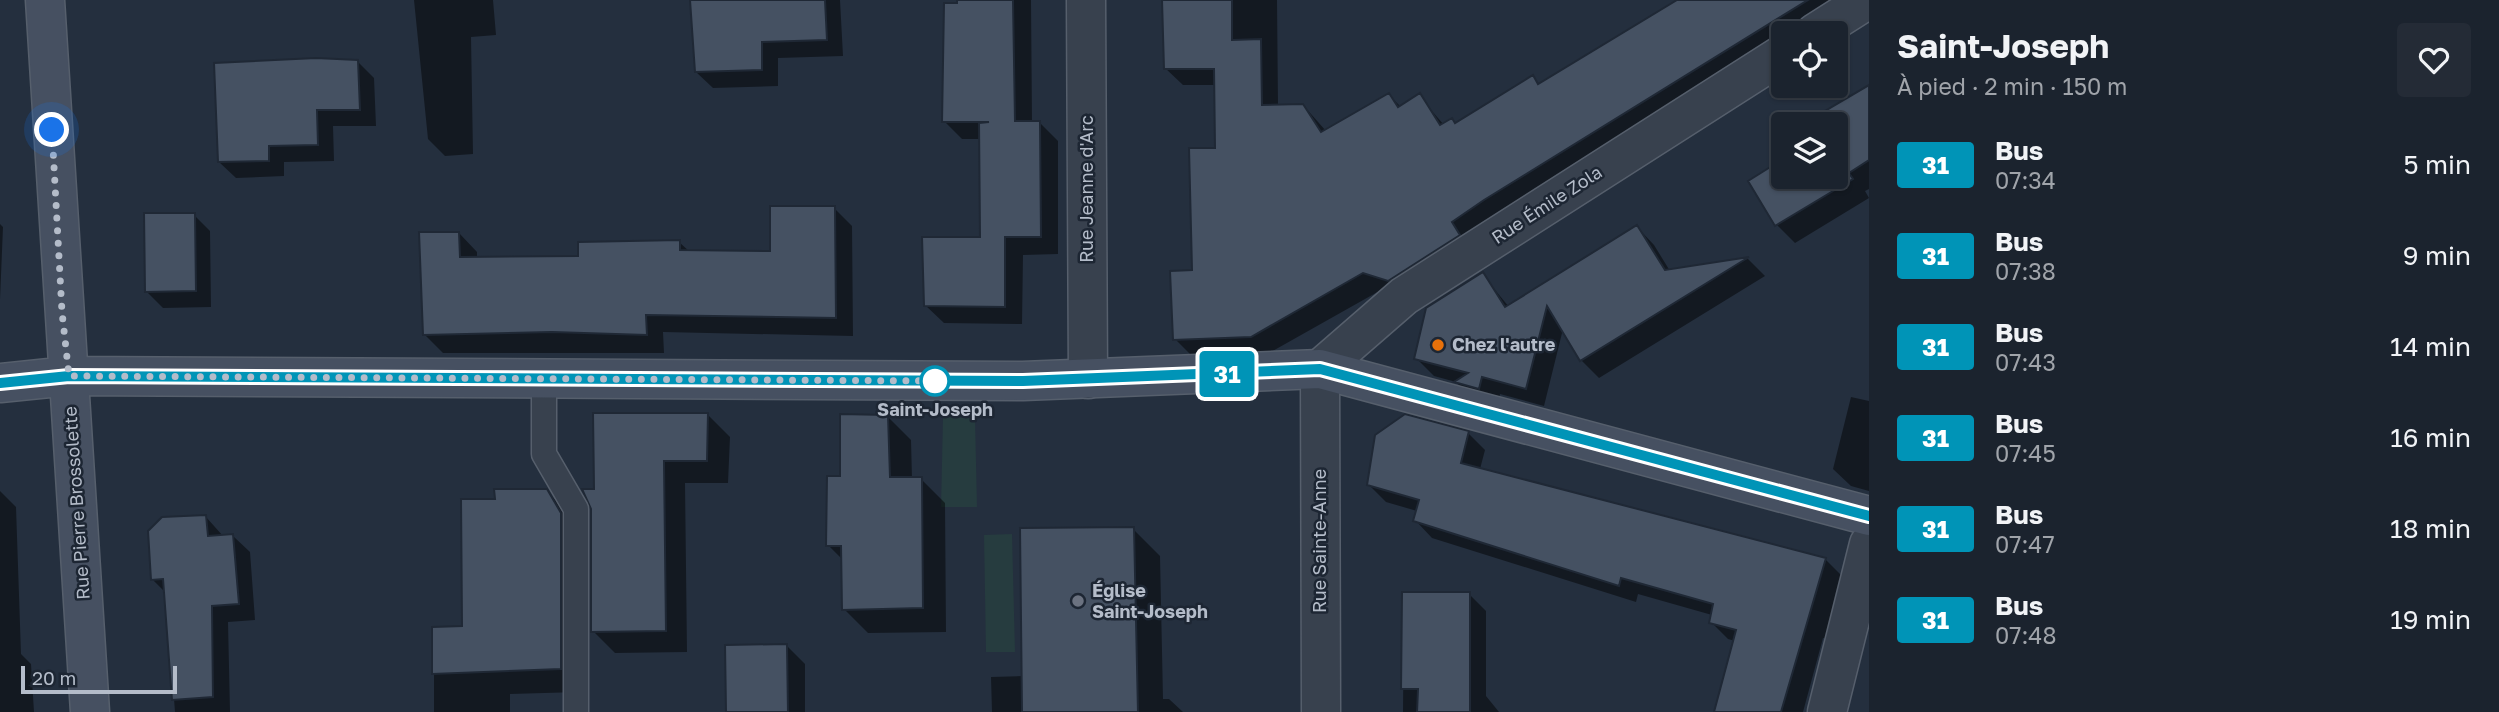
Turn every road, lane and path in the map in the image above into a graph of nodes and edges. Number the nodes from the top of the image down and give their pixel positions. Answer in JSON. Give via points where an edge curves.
{"nodes":[{"id":1,"x":45,"y":0,"type":"edge"},
{"id":2,"x":1086,"y":0,"type":"edge"},
{"id":3,"x":1867,"y":0,"type":"edge"},
{"id":4,"x":1834,"y":21,"type":"edge"},
{"id":5,"x":1771,"y":62,"type":"edge"},
{"id":6,"x":1320,"y":369,"type":"junction"},
{"id":7,"x":69,"y":376,"type":"junction"},
{"id":8,"x":544,"y":379,"type":"junction"},
{"id":9,"x":1088,"y":379,"type":"junction"},
{"id":10,"x":0,"y":383,"type":"edge"},
{"id":11,"x":1869,"y":516,"type":"edge"},
{"id":12,"x":1869,"y":544,"type":"edge"},
{"id":13,"x":90,"y":712,"type":"edge"},
{"id":14,"x":576,"y":712,"type":"edge"},
{"id":15,"x":1321,"y":712,"type":"edge"},
{"id":16,"x":1827,"y":712,"type":"edge"}],
"edges":[{"from":1,"to":7,"type":"street","name":"Rue Pierre Brossolette"},
{"from":2,"to":9,"type":"street","name":"Rue Jeanne d'Arc"},
{"from":3,"to":4,"type":"street"},
{"from":5,"to":6,"type":"street","name":"Rue Émile Zola","via":[[1404,296]]},
{"from":6,"to":9,"type":"street"},
{"from":6,"to":11,"type":"street"},
{"from":6,"to":15,"type":"street","name":"Rue Sainte-Anne"},
{"from":7,"to":8,"type":"street"},
{"from":7,"to":10,"type":"street"},
{"from":7,"to":13,"type":"street","name":"Rue Pierre Brossolette"},
{"from":8,"to":9,"type":"street"},
{"from":8,"to":14,"type":"lane","via":[[544,454],[576,509]]},
{"from":12,"to":16,"type":"street"}]}
